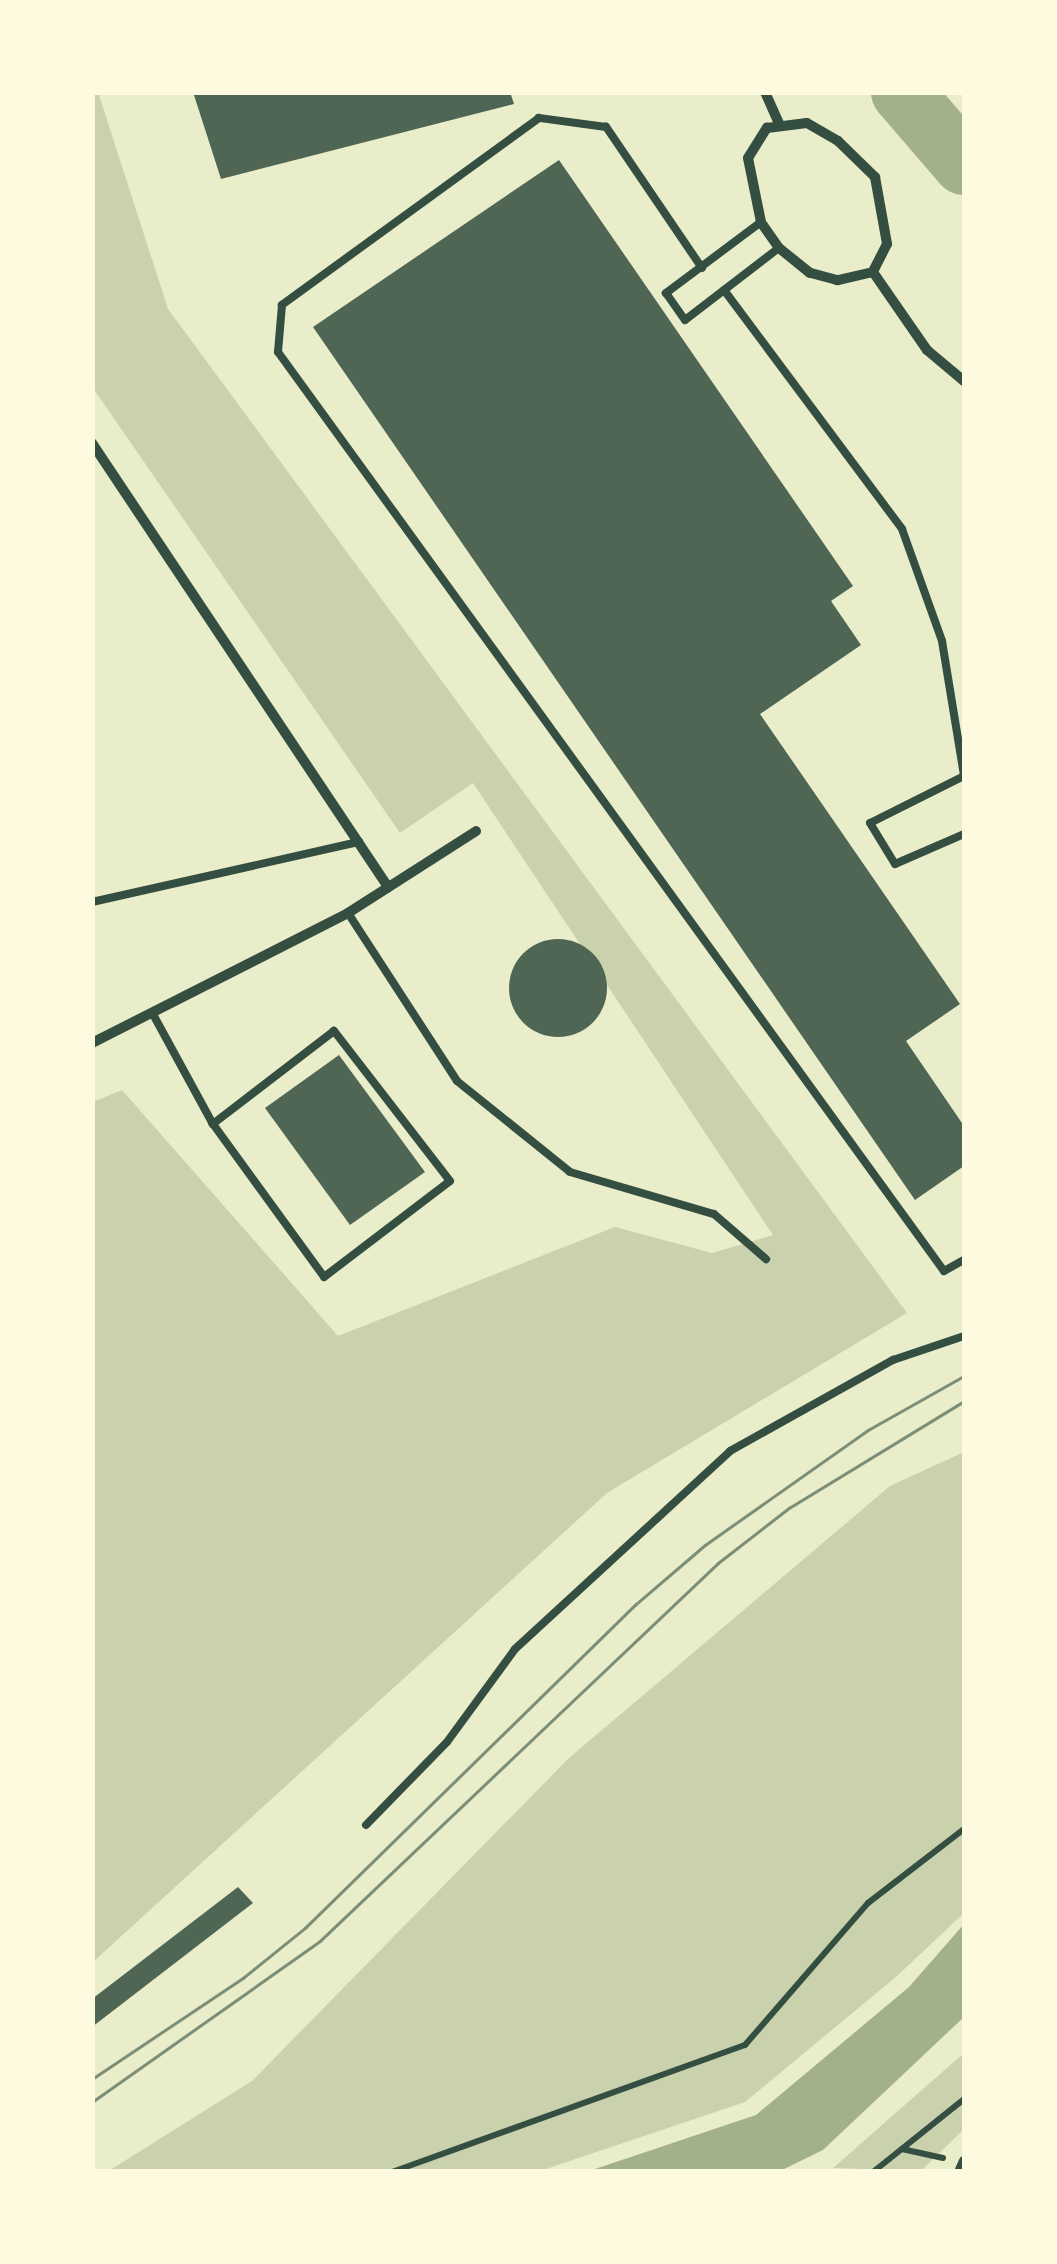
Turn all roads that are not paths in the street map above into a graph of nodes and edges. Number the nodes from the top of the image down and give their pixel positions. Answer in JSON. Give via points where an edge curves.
{"nodes":[{"id":1,"x":765,"y":92,"type":"edge"},
{"id":2,"x":780,"y":125,"type":"junction"},
{"id":3,"x":762,"y":222,"type":"junction"},
{"id":4,"x":779,"y":248,"type":"junction"},
{"id":5,"x":702,"y":268,"type":"junction"},
{"id":6,"x":872,"y":272,"type":"junction"},
{"id":7,"x":724,"y":290,"type":"junction"},
{"id":8,"x":964,"y":381,"type":"edge"},
{"id":9,"x":92,"y":442,"type":"edge"},
{"id":10,"x":964,"y":776,"type":"edge"},
{"id":11,"x":476,"y":832,"type":"dead end"},
{"id":12,"x":964,"y":834,"type":"edge"},
{"id":13,"x":358,"y":842,"type":"junction"},
{"id":14,"x":388,"y":886,"type":"junction"},
{"id":15,"x":92,"y":902,"type":"edge"},
{"id":16,"x":348,"y":913,"type":"junction"},
{"id":17,"x":154,"y":1016,"type":"junction"},
{"id":18,"x":92,"y":1043,"type":"edge"},
{"id":19,"x":213,"y":1124,"type":"junction"},
{"id":20,"x":766,"y":1259,"type":"dead end"},
{"id":21,"x":964,"y":1260,"type":"edge"},
{"id":22,"x":964,"y":1336,"type":"edge"},
{"id":23,"x":366,"y":1825,"type":"dead end"},
{"id":24,"x":964,"y":2162,"type":"edge"},
{"id":25,"x":958,"y":2172,"type":"edge"}],
"edges":[{"from":1,"to":2,"type":"street"},
{"from":2,"to":3,"type":"street","via":[[767,128],[748,158]]},
{"from":2,"to":6,"type":"street","via":[[807,123],[838,141],[874,178],[886,244]]},
{"from":3,"to":4,"type":"street"},
{"from":3,"to":5,"type":"lane"},
{"from":4,"to":6,"type":"street","via":[[810,273],[837,280]]},
{"from":4,"to":7,"type":"lane"},
{"from":5,"to":7,"type":"lane","via":[[666,294],[685,320]]},
{"from":5,"to":21,"type":"lane","via":[[606,127],[539,118],[282,305],[278,352],[944,1271]]},
{"from":6,"to":8,"type":"street","via":[[927,350]]},
{"from":7,"to":10,"type":"lane","via":[[902,529],[942,641]]},
{"from":9,"to":13,"type":"street"},
{"from":10,"to":12,"type":"lane","via":[[870,823],[895,864]]},
{"from":11,"to":14,"type":"street"},
{"from":13,"to":14,"type":"street"},
{"from":13,"to":15,"type":"lane"},
{"from":14,"to":16,"type":"street"},
{"from":16,"to":17,"type":"street"},
{"from":16,"to":20,"type":"lane","via":[[456,1080],[570,1172],[714,1214]]},
{"from":17,"to":18,"type":"street"},
{"from":17,"to":19,"type":"lane"},
{"from":19,"to":19,"type":"lane","via":[[324,1277],[450,1181],[334,1031]]},
{"from":22,"to":23,"type":"lane","via":[[893,1360],[730,1451],[514,1648],[447,1742]]},
{"from":24,"to":25,"type":"street"}]}
